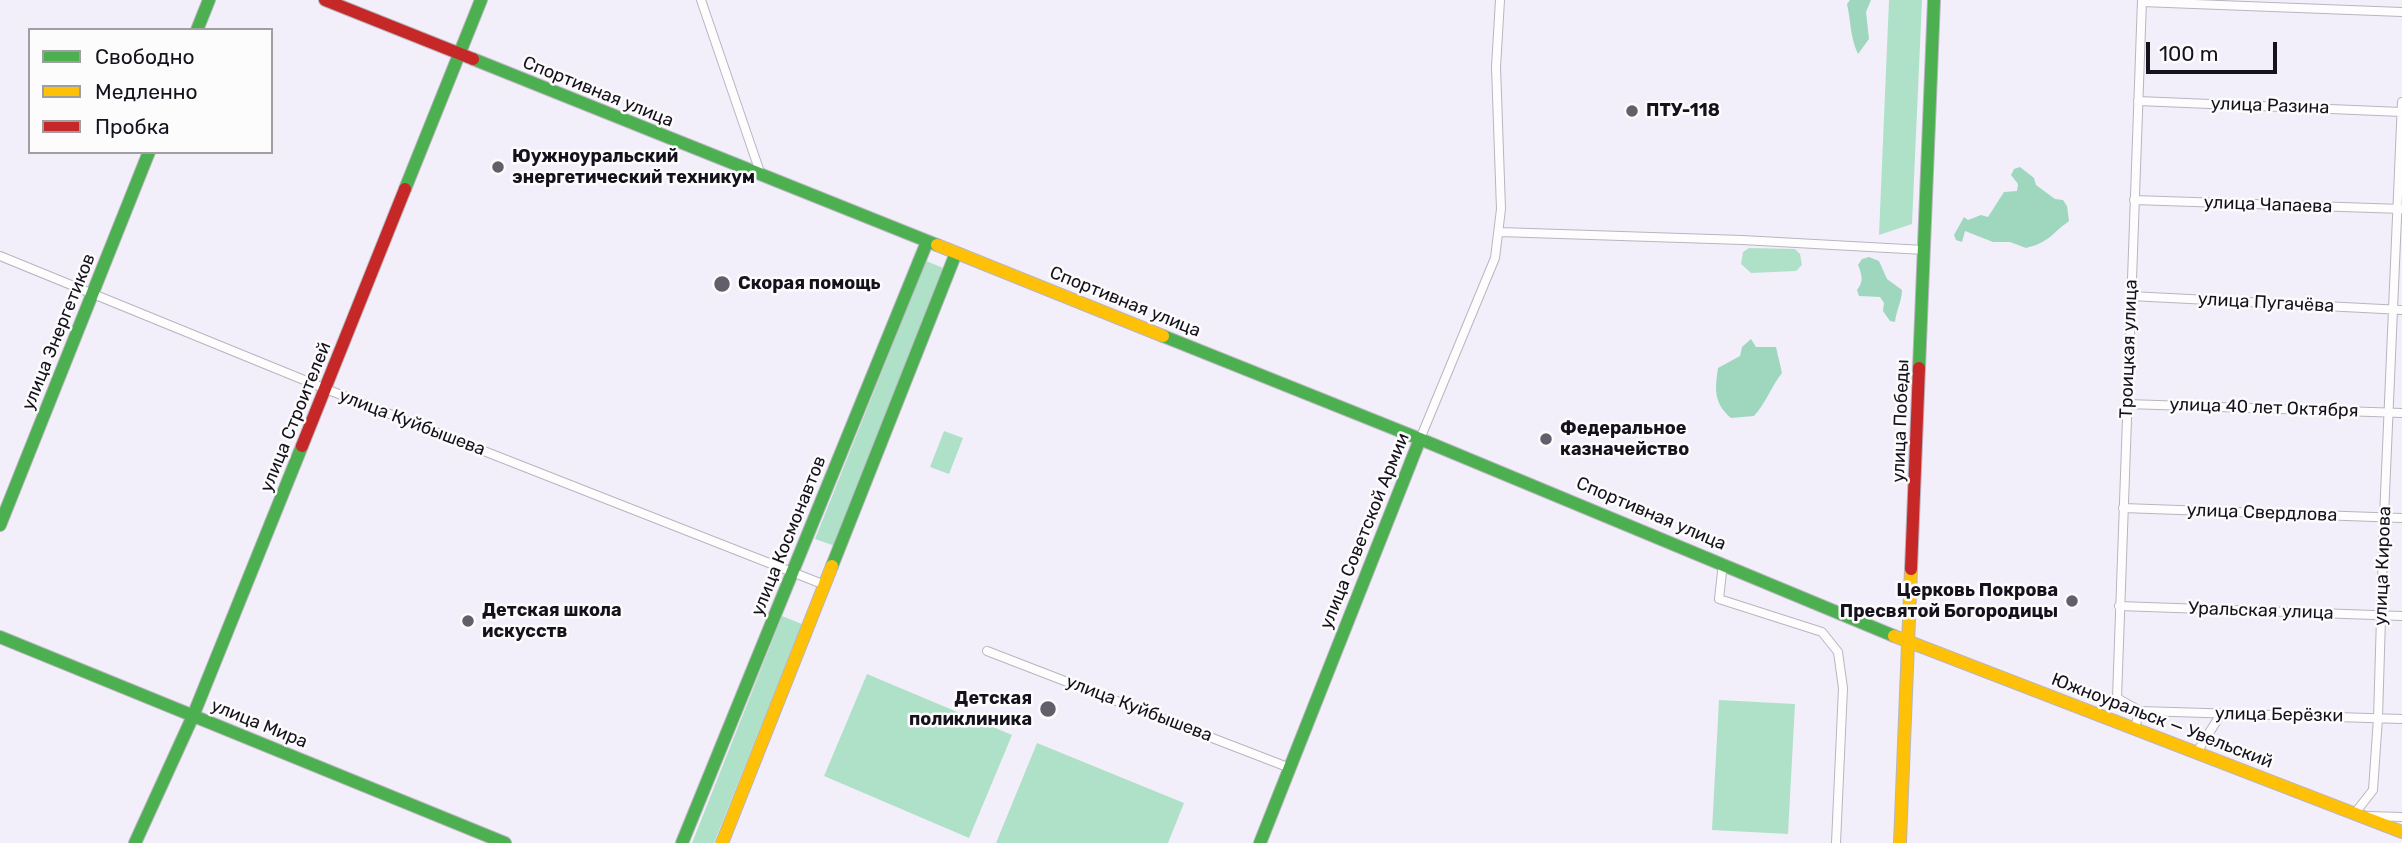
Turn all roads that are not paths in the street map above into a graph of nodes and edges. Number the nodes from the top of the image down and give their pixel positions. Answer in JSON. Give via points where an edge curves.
{"nodes":[{"id":1,"x":209,"y":0,"type":"edge"},
{"id":2,"x":325,"y":0,"type":"edge"},
{"id":3,"x":481,"y":0,"type":"edge"},
{"id":4,"x":701,"y":0,"type":"edge"},
{"id":5,"x":1500,"y":0,"type":"edge"},
{"id":6,"x":1934,"y":0,"type":"edge"},
{"id":7,"x":2142,"y":1,"type":"edge"},
{"id":8,"x":2402,"y":12,"type":"edge"},
{"id":9,"x":198,"y":28,"type":"edge"},
{"id":10,"x":460,"y":55,"type":"junction"},
{"id":11,"x":2138,"y":101,"type":"junction"},
{"id":12,"x":2402,"y":103,"type":"edge"},
{"id":13,"x":2402,"y":112,"type":"edge"},
{"id":14,"x":148,"y":154,"type":"edge"},
{"id":15,"x":761,"y":175,"type":"junction"},
{"id":16,"x":2134,"y":200,"type":"junction"},
{"id":17,"x":2400,"y":209,"type":"edge"},
{"id":18,"x":1500,"y":232,"type":"junction"},
{"id":19,"x":927,"y":242,"type":"junction"},
{"id":20,"x":1924,"y":250,"type":"junction"},
{"id":21,"x":957,"y":253,"type":"junction"},
{"id":22,"x":0,"y":256,"type":"edge"},
{"id":23,"x":93,"y":294,"type":"junction"},
{"id":24,"x":2131,"y":296,"type":"junction"},
{"id":25,"x":2398,"y":309,"type":"edge"},
{"id":26,"x":326,"y":389,"type":"junction"},
{"id":27,"x":2127,"y":404,"type":"junction"},
{"id":28,"x":2389,"y":412,"type":"junction"},
{"id":29,"x":2402,"y":413,"type":"edge"},
{"id":30,"x":1420,"y":439,"type":"junction"},
{"id":31,"x":2123,"y":508,"type":"junction"},
{"id":32,"x":2384,"y":517,"type":"junction"},
{"id":33,"x":2402,"y":518,"type":"edge"},
{"id":34,"x":0,"y":525,"type":"edge"},
{"id":35,"x":1723,"y":563,"type":"junction"},
{"id":36,"x":793,"y":572,"type":"junction"},
{"id":37,"x":825,"y":585,"type":"junction"},
{"id":38,"x":2119,"y":606,"type":"junction"},
{"id":39,"x":2382,"y":616,"type":"junction"},
{"id":40,"x":2402,"y":617,"type":"edge"},
{"id":41,"x":0,"y":637,"type":"edge"},
{"id":42,"x":1909,"y":642,"type":"junction"},
{"id":43,"x":987,"y":651,"type":"dead end"},
{"id":44,"x":2117,"y":698,"type":"joint"},
{"id":45,"x":2140,"y":711,"type":"junction"},
{"id":46,"x":2221,"y":714,"type":"junction"},
{"id":47,"x":193,"y":716,"type":"junction"},
{"id":48,"x":2378,"y":718,"type":"junction"},
{"id":49,"x":2402,"y":719,"type":"edge"},
{"id":50,"x":2134,"y":730,"type":"junction"},
{"id":51,"x":2197,"y":752,"type":"junction"},
{"id":52,"x":1290,"y":768,"type":"junction"},
{"id":53,"x":2358,"y":814,"type":"junction"},
{"id":54,"x":2402,"y":817,"type":"edge"},
{"id":55,"x":2402,"y":831,"type":"edge"},
{"id":56,"x":135,"y":843,"type":"edge"},
{"id":57,"x":505,"y":843,"type":"edge"},
{"id":58,"x":682,"y":843,"type":"edge"},
{"id":59,"x":722,"y":843,"type":"edge"},
{"id":60,"x":1260,"y":843,"type":"edge"},
{"id":61,"x":1836,"y":843,"type":"edge"},
{"id":62,"x":1900,"y":843,"type":"edge"}],
"edges":[{"from":1,"to":9,"type":"main road"},
{"from":2,"to":10,"type":"main road","name":"Спортивная улица"},
{"from":3,"to":10,"type":"main road","name":"улица Строителей"},
{"from":4,"to":15,"type":"street"},
{"from":5,"to":18,"type":"street","name":"улица Советской Армии","via":[[1496,66]]},
{"from":6,"to":20,"type":"main road","name":"улица Победы"},
{"from":7,"to":8,"type":"street"},
{"from":7,"to":11,"type":"street","name":"Троицкая улица"},
{"from":10,"to":15,"type":"main road","name":"Спортивная улица"},
{"from":10,"to":26,"type":"main road","name":"улица Строителей"},
{"from":11,"to":13,"type":"street","name":"улица Разина"},
{"from":11,"to":16,"type":"street","name":"Троицкая улица"},
{"from":12,"to":13,"type":"street","name":"улица Кирова"},
{"from":13,"to":17,"type":"street","name":"улица Кирова"},
{"from":14,"to":23,"type":"main road","name":"улица Энергетиков"},
{"from":15,"to":19,"type":"main road","name":"Спортивная улица"},
{"from":16,"to":17,"type":"street","name":"улица Чапаева"},
{"from":16,"to":24,"type":"street","name":"Троицкая улица"},
{"from":17,"to":25,"type":"street","name":"улица Кирова"},
{"from":18,"to":20,"type":"street"},
{"from":18,"to":30,"type":"street","name":"улица Советской Армии","via":[[1488,280]]},
{"from":19,"to":21,"type":"main road","name":"Спортивная улица"},
{"from":19,"to":36,"type":"main road","name":"улица Космонавтов"},
{"from":20,"to":42,"type":"main road","name":"улица Победы"},
{"from":21,"to":30,"type":"main road","name":"Спортивная улица"},
{"from":21,"to":37,"type":"main road"},
{"from":22,"to":23,"type":"street","name":"улица Куйбышева"},
{"from":23,"to":26,"type":"street","name":"улица Куйбышева"},
{"from":23,"to":34,"type":"main road","name":"улица Энергетиков"},
{"from":24,"to":25,"type":"street","name":"улица Пугачёва"},
{"from":24,"to":27,"type":"street","name":"Троицкая улица"},
{"from":25,"to":28,"type":"street","name":"улица Кирова"},
{"from":26,"to":36,"type":"street","name":"улица Куйбышева"},
{"from":26,"to":47,"type":"main road","name":"улица Строителей"},
{"from":27,"to":28,"type":"street","name":"улица 40 лет Октября"},
{"from":27,"to":31,"type":"street","name":"Троицкая улица"},
{"from":28,"to":29,"type":"street","name":"улица 40 лет Октября"},
{"from":28,"to":32,"type":"street","name":"улица Кирова"},
{"from":30,"to":35,"type":"main road","name":"Спортивная улица"},
{"from":30,"to":52,"type":"main road","name":"улица Советской Армии"},
{"from":31,"to":32,"type":"street","name":"улица Свердлова"},
{"from":31,"to":38,"type":"street","name":"Троицкая улица"},
{"from":32,"to":33,"type":"street","name":"улица Свердлова"},
{"from":32,"to":39,"type":"street","name":"улица Кирова"},
{"from":35,"to":42,"type":"main road","name":"Спортивная улица"},
{"from":35,"to":61,"type":"street","via":[[1719,598],[1822,632],[1838,652],[1843,688]]},
{"from":36,"to":37,"type":"street","name":"улица Куйбышева"},
{"from":36,"to":58,"type":"main road","name":"улица Космонавтов"},
{"from":37,"to":59,"type":"main road"},
{"from":38,"to":39,"type":"street","name":"Уральская улица"},
{"from":38,"to":44,"type":"street","name":"Троицкая улица"},
{"from":39,"to":40,"type":"street","name":"Уральская улица"},
{"from":39,"to":48,"type":"street","name":"улица Кирова"},
{"from":41,"to":47,"type":"main road","name":"улица Мира"},
{"from":42,"to":50,"type":"main road","name":"Южноуральск — Увельский"},
{"from":42,"to":62,"type":"main road","name":"улица Победы"},
{"from":43,"to":52,"type":"street","name":"улица Куйбышева"},
{"from":44,"to":45,"type":"street","name":"улица Берёзки"},
{"from":45,"to":46,"type":"street","name":"улица Берёзки"},
{"from":45,"to":50,"type":"street"},
{"from":46,"to":48,"type":"street","name":"улица Берёзки"},
{"from":46,"to":51,"type":"street"},
{"from":47,"to":56,"type":"main road","name":"улица Строителей"},
{"from":47,"to":57,"type":"main road","name":"улица Мира"},
{"from":48,"to":49,"type":"street","name":"улица Берёзки"},
{"from":48,"to":53,"type":"street","name":"улица Кирова","via":[[2373,790]]},
{"from":50,"to":51,"type":"main road","name":"Южноуральск — Увельский"},
{"from":51,"to":53,"type":"main road","name":"Южноуральск — Увельский"},
{"from":52,"to":60,"type":"main road","name":"улица Советской Армии"},
{"from":53,"to":54,"type":"street"},
{"from":53,"to":55,"type":"main road","name":"Южноуральск — Увельский"}]}
